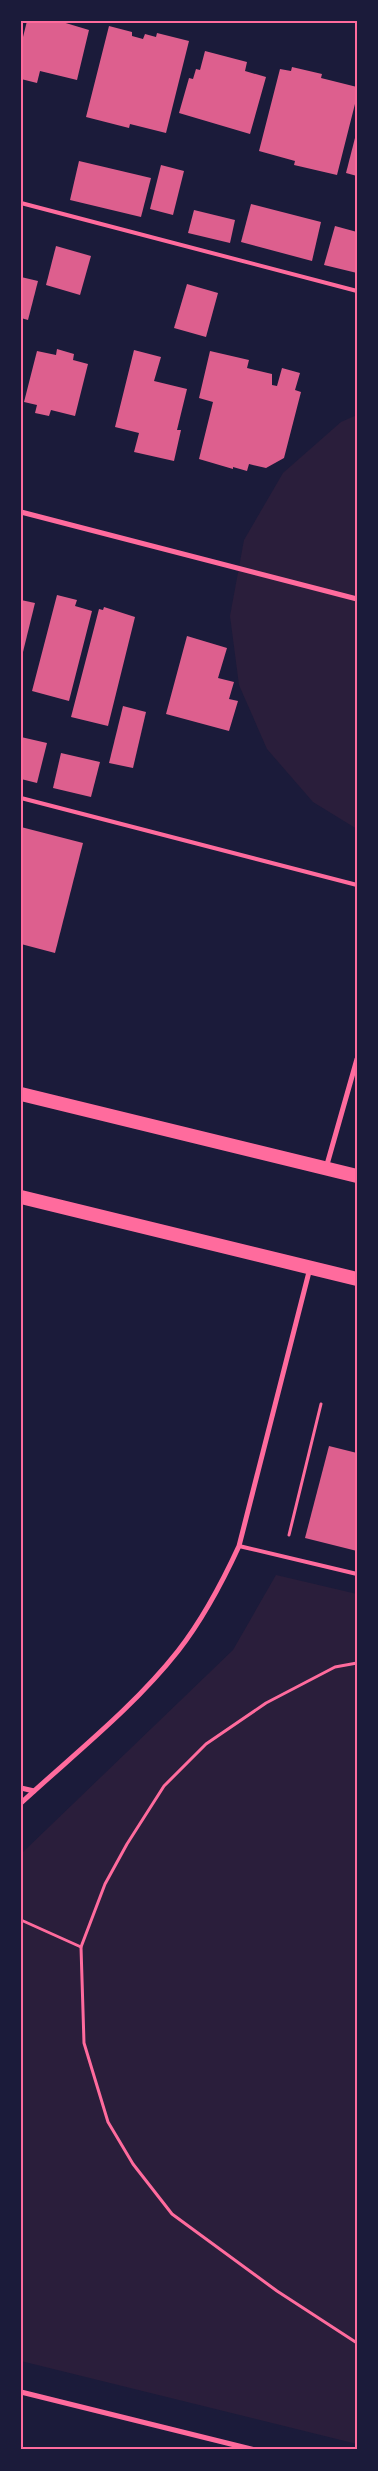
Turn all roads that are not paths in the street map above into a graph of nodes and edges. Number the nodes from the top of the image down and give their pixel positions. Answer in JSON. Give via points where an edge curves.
{"nodes":[{"id":1,"x":21,"y":203,"type":"edge"},
{"id":2,"x":357,"y":291,"type":"edge"},
{"id":3,"x":21,"y":512,"type":"edge"},
{"id":4,"x":357,"y":599,"type":"edge"},
{"id":5,"x":21,"y":798,"type":"edge"},
{"id":6,"x":357,"y":885,"type":"edge"},
{"id":7,"x":357,"y":1059,"type":"edge"},
{"id":8,"x":21,"y":1094,"type":"edge"},
{"id":9,"x":326,"y":1169,"type":"junction"},
{"id":10,"x":357,"y":1176,"type":"edge"},
{"id":11,"x":21,"y":1197,"type":"edge"},
{"id":12,"x":310,"y":1268,"type":"junction"},
{"id":13,"x":357,"y":1279,"type":"edge"},
{"id":14,"x":240,"y":1546,"type":"junction"},
{"id":15,"x":357,"y":1574,"type":"edge"},
{"id":16,"x":21,"y":1788,"type":"edge"},
{"id":17,"x":34,"y":1791,"type":"junction"},
{"id":18,"x":21,"y":1803,"type":"edge"},
{"id":19,"x":21,"y":2392,"type":"edge"},
{"id":20,"x":255,"y":2450,"type":"edge"}],
"edges":[{"from":1,"to":2,"type":"lane"},
{"from":3,"to":4,"type":"street"},
{"from":5,"to":6,"type":"lane"},
{"from":7,"to":9,"type":"street"},
{"from":8,"to":9,"type":"highway"},
{"from":9,"to":10,"type":"highway"},
{"from":11,"to":12,"type":"highway"},
{"from":12,"to":13,"type":"highway"},
{"from":12,"to":14,"type":"street"},
{"from":14,"to":15,"type":"lane"},
{"from":14,"to":17,"type":"street","via":[[205,1612],[178,1651],[147,1686]]},
{"from":16,"to":17,"type":"street"},
{"from":17,"to":18,"type":"street"},
{"from":19,"to":20,"type":"street"}]}
